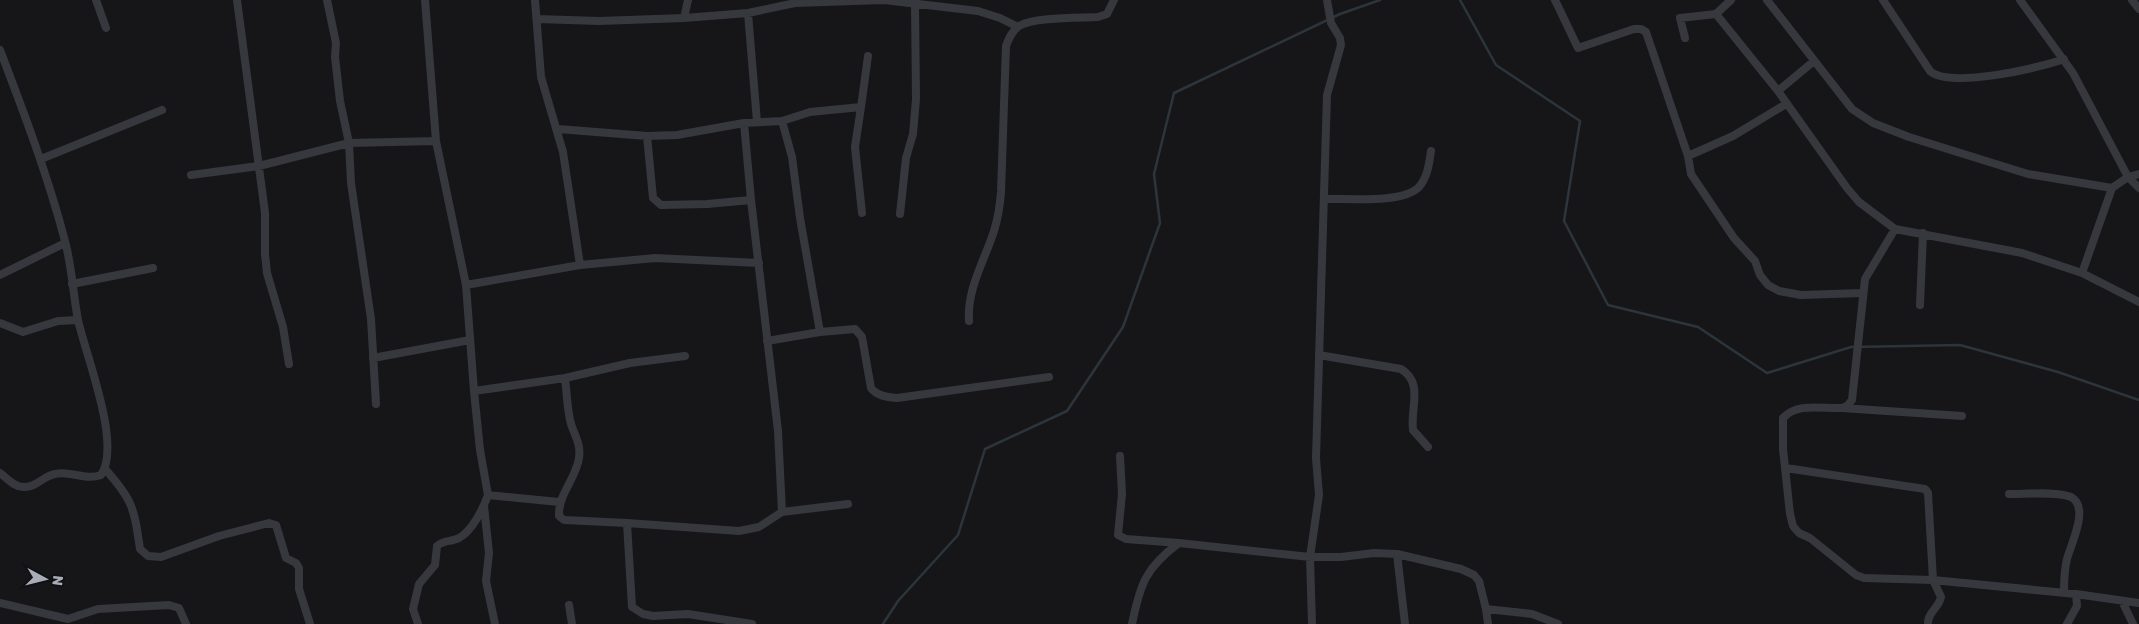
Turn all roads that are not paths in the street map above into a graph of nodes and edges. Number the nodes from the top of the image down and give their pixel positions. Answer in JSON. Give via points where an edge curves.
{"nodes":[{"id":1,"x":96,"y":0,"type":"edge"},
{"id":2,"x":237,"y":0,"type":"edge"},
{"id":3,"x":327,"y":0,"type":"edge"},
{"id":4,"x":426,"y":0,"type":"edge"},
{"id":5,"x":535,"y":0,"type":"edge"},
{"id":6,"x":688,"y":0,"type":"edge"},
{"id":7,"x":1114,"y":0,"type":"edge"},
{"id":8,"x":1327,"y":0,"type":"edge"},
{"id":9,"x":1555,"y":0,"type":"edge"},
{"id":10,"x":1731,"y":0,"type":"edge"},
{"id":11,"x":1767,"y":0,"type":"edge"},
{"id":12,"x":1883,"y":0,"type":"edge"},
{"id":13,"x":2020,"y":0,"type":"edge"},
{"id":14,"x":2132,"y":0,"type":"edge"},
{"id":15,"x":795,"y":2,"type":"edge"},
{"id":16,"x":915,"y":5,"type":"junction"},
{"id":17,"x":2139,"y":9,"type":"edge"},
{"id":18,"x":748,"y":13,"type":"junction"},
{"id":19,"x":1716,"y":14,"type":"junction"},
{"id":20,"x":684,"y":18,"type":"junction"},
{"id":21,"x":537,"y":19,"type":"junction"},
{"id":22,"x":1018,"y":27,"type":"junction"},
{"id":23,"x":106,"y":28,"type":"dead end"},
{"id":24,"x":1684,"y":38,"type":"dead end"},
{"id":25,"x":0,"y":50,"type":"edge"},
{"id":26,"x":868,"y":56,"type":"dead end"},
{"id":27,"x":2064,"y":59,"type":"junction"},
{"id":28,"x":1814,"y":61,"type":"junction"},
{"id":29,"x":1778,"y":91,"type":"junction"},
{"id":30,"x":1786,"y":104,"type":"junction"},
{"id":31,"x":861,"y":107,"type":"junction"},
{"id":32,"x":162,"y":110,"type":"dead end"},
{"id":33,"x":782,"y":121,"type":"junction"},
{"id":34,"x":758,"y":122,"type":"junction"},
{"id":35,"x":744,"y":123,"type":"junction"},
{"id":36,"x":558,"y":129,"type":"junction"},
{"id":37,"x":647,"y":136,"type":"junction"},
{"id":38,"x":436,"y":141,"type":"junction"},
{"id":39,"x":349,"y":143,"type":"junction"},
{"id":40,"x":1432,"y":151,"type":"dead end"},
{"id":41,"x":1688,"y":156,"type":"junction"},
{"id":42,"x":41,"y":159,"type":"junction"},
{"id":43,"x":259,"y":166,"type":"junction"},
{"id":44,"x":2139,"y":174,"type":"edge"},
{"id":45,"x":191,"y":175,"type":"dead end"},
{"id":46,"x":2128,"y":177,"type":"junction"},
{"id":47,"x":2112,"y":188,"type":"junction"},
{"id":48,"x":2139,"y":188,"type":"edge"},
{"id":49,"x":1324,"y":199,"type":"junction"},
{"id":50,"x":751,"y":200,"type":"junction"},
{"id":51,"x":862,"y":214,"type":"dead end"},
{"id":52,"x":900,"y":214,"type":"dead end"},
{"id":53,"x":1895,"y":229,"type":"junction"},
{"id":54,"x":1923,"y":234,"type":"junction"},
{"id":55,"x":65,"y":243,"type":"junction"},
{"id":56,"x":759,"y":263,"type":"junction"},
{"id":57,"x":580,"y":265,"type":"junction"},
{"id":58,"x":153,"y":268,"type":"dead end"},
{"id":59,"x":2082,"y":273,"type":"junction"},
{"id":60,"x":0,"y":275,"type":"edge"},
{"id":61,"x":72,"y":284,"type":"junction"},
{"id":62,"x":466,"y":285,"type":"junction"},
{"id":63,"x":1862,"y":293,"type":"junction"},
{"id":64,"x":2139,"y":302,"type":"edge"},
{"id":65,"x":1920,"y":305,"type":"dead end"},
{"id":66,"x":78,"y":320,"type":"junction"},
{"id":67,"x":969,"y":322,"type":"dead end"},
{"id":68,"x":0,"y":323,"type":"edge"},
{"id":69,"x":820,"y":332,"type":"junction"},
{"id":70,"x":470,"y":340,"type":"junction"},
{"id":71,"x":767,"y":341,"type":"junction"},
{"id":72,"x":1319,"y":355,"type":"junction"},
{"id":73,"x":685,"y":356,"type":"dead end"},
{"id":74,"x":373,"y":358,"type":"junction"},
{"id":75,"x":289,"y":364,"type":"dead end"},
{"id":76,"x":1049,"y":377,"type":"dead end"},
{"id":77,"x":564,"y":378,"type":"junction"},
{"id":78,"x":474,"y":391,"type":"junction"},
{"id":79,"x":376,"y":404,"type":"dead end"},
{"id":80,"x":1842,"y":408,"type":"junction"},
{"id":81,"x":1962,"y":416,"type":"dead end"},
{"id":82,"x":1428,"y":447,"type":"dead end"},
{"id":83,"x":1120,"y":456,"type":"dead end"},
{"id":84,"x":105,"y":468,"type":"junction"},
{"id":85,"x":1786,"y":468,"type":"junction"},
{"id":86,"x":0,"y":473,"type":"edge"},
{"id":87,"x":2009,"y":494,"type":"dead end"},
{"id":88,"x":488,"y":496,"type":"junction"},
{"id":89,"x":559,"y":502,"type":"junction"},
{"id":90,"x":848,"y":504,"type":"dead end"},
{"id":91,"x":484,"y":506,"type":"junction"},
{"id":92,"x":782,"y":512,"type":"junction"},
{"id":93,"x":627,"y":523,"type":"junction"},
{"id":94,"x":1178,"y":544,"type":"junction"},
{"id":95,"x":1397,"y":554,"type":"junction"},
{"id":96,"x":1310,"y":557,"type":"junction"},
{"id":97,"x":1933,"y":580,"type":"junction"},
{"id":98,"x":2064,"y":593,"type":"junction"},
{"id":99,"x":2076,"y":594,"type":"junction"},
{"id":100,"x":2122,"y":602,"type":"junction"},
{"id":101,"x":0,"y":603,"type":"edge"},
{"id":102,"x":2139,"y":603,"type":"edge"},
{"id":103,"x":569,"y":605,"type":"dead end"},
{"id":104,"x":1486,"y":610,"type":"junction"},
{"id":105,"x":728,"y":623,"type":"edge"},
{"id":106,"x":186,"y":624,"type":"edge"},
{"id":107,"x":310,"y":624,"type":"edge"},
{"id":108,"x":418,"y":624,"type":"edge"},
{"id":109,"x":494,"y":624,"type":"edge"},
{"id":110,"x":572,"y":624,"type":"edge"},
{"id":111,"x":752,"y":624,"type":"edge"},
{"id":112,"x":1132,"y":624,"type":"edge"},
{"id":113,"x":1312,"y":624,"type":"edge"},
{"id":114,"x":1405,"y":624,"type":"edge"},
{"id":115,"x":1488,"y":624,"type":"edge"},
{"id":116,"x":1558,"y":624,"type":"edge"},
{"id":117,"x":1928,"y":624,"type":"edge"},
{"id":118,"x":2067,"y":624,"type":"edge"},
{"id":119,"x":2133,"y":624,"type":"edge"}],
"edges":[{"from":1,"to":23,"type":"street"},
{"from":2,"to":43,"type":"street"},
{"from":3,"to":39,"type":"street"},
{"from":4,"to":38,"type":"street"},
{"from":5,"to":21,"type":"street"},
{"from":6,"to":20,"type":"street"},
{"from":7,"to":22,"type":"street","via":[[1107,14],[1098,17],[1028,22]]},
{"from":8,"to":49,"type":"street","via":[[1331,23],[1341,45],[1327,95]]},
{"from":9,"to":41,"type":"street","via":[[1578,48],[1634,29],[1646,32]]},
{"from":10,"to":19,"type":"street"},
{"from":11,"to":28,"type":"street"},
{"from":12,"to":27,"type":"street","via":[[1935,76],[1998,75]]},
{"from":13,"to":27,"type":"street"},
{"from":14,"to":17,"type":"street"},
{"from":15,"to":16,"type":"street","via":[[884,0]]},
{"from":15,"to":18,"type":"street"},
{"from":16,"to":22,"type":"street","via":[[978,11]]},
{"from":16,"to":52,"type":"street","via":[[916,99]]},
{"from":18,"to":20,"type":"street"},
{"from":18,"to":34,"type":"street"},
{"from":19,"to":24,"type":"street","via":[[1680,18]]},
{"from":19,"to":29,"type":"street"},
{"from":20,"to":21,"type":"street"},
{"from":21,"to":36,"type":"street","via":[[542,77]]},
{"from":22,"to":67,"type":"street","via":[[1010,34],[1006,46],[999,212],[971,288]]},
{"from":25,"to":42,"type":"street"},
{"from":26,"to":31,"type":"street"},
{"from":27,"to":46,"type":"street"},
{"from":28,"to":29,"type":"street"},
{"from":28,"to":47,"type":"street","via":[[1852,109],[1873,124],[2028,174]]},
{"from":29,"to":30,"type":"street"},
{"from":30,"to":41,"type":"street","via":[[1733,136]]},
{"from":30,"to":53,"type":"street","via":[[1859,202]]},
{"from":31,"to":33,"type":"street","via":[[810,112]]},
{"from":31,"to":51,"type":"street","via":[[855,146]]},
{"from":32,"to":42,"type":"street"},
{"from":33,"to":34,"type":"street"},
{"from":33,"to":69,"type":"street","via":[[792,157]]},
{"from":34,"to":35,"type":"street"},
{"from":35,"to":37,"type":"street","via":[[677,135]]},
{"from":35,"to":50,"type":"street"},
{"from":36,"to":37,"type":"street"},
{"from":36,"to":57,"type":"street"},
{"from":37,"to":50,"type":"street","via":[[653,198],[661,206]]},
{"from":38,"to":39,"type":"street"},
{"from":38,"to":62,"type":"street"},
{"from":39,"to":43,"type":"street"},
{"from":39,"to":74,"type":"street"},
{"from":40,"to":49,"type":"street","via":[[1426,174],[1412,193],[1396,197]]},
{"from":41,"to":63,"type":"street","via":[[1691,174],[1768,285],[1779,291],[1801,295]]},
{"from":42,"to":55,"type":"street"},
{"from":43,"to":45,"type":"street"},
{"from":43,"to":75,"type":"street","via":[[265,213],[264,254]]},
{"from":44,"to":46,"type":"street"},
{"from":46,"to":47,"type":"street"},
{"from":46,"to":48,"type":"street"},
{"from":47,"to":59,"type":"street"},
{"from":49,"to":72,"type":"street"},
{"from":50,"to":56,"type":"street"},
{"from":53,"to":54,"type":"street"},
{"from":53,"to":63,"type":"street","via":[[1870,269]]},
{"from":54,"to":59,"type":"street","via":[[2022,253]]},
{"from":54,"to":65,"type":"street"},
{"from":55,"to":60,"type":"street"},
{"from":55,"to":61,"type":"street"},
{"from":56,"to":57,"type":"street","via":[[655,258]]},
{"from":56,"to":71,"type":"street"},
{"from":57,"to":62,"type":"street"},
{"from":58,"to":61,"type":"street"},
{"from":59,"to":64,"type":"street"},
{"from":61,"to":66,"type":"street"},
{"from":62,"to":70,"type":"street"},
{"from":63,"to":80,"type":"street","via":[[1852,394],[1847,406]]},
{"from":66,"to":68,"type":"street","via":[[58,321],[23,332]]},
{"from":66,"to":84,"type":"street","via":[[107,430],[108,460]]},
{"from":69,"to":71,"type":"street"},
{"from":69,"to":76,"type":"street","via":[[855,329],[860,333],[871,388],[888,397]]},
{"from":70,"to":74,"type":"street"},
{"from":70,"to":78,"type":"street"},
{"from":71,"to":92,"type":"street","via":[[778,431]]},
{"from":72,"to":82,"type":"street","via":[[1401,369],[1411,376],[1415,389],[1413,430]]},
{"from":72,"to":96,"type":"street","via":[[1316,458],[1319,495]]},
{"from":73,"to":77,"type":"street","via":[[630,363]]},
{"from":74,"to":79,"type":"street"},
{"from":77,"to":78,"type":"street"},
{"from":77,"to":89,"type":"street","via":[[571,426],[580,456]]},
{"from":78,"to":88,"type":"street"},
{"from":80,"to":81,"type":"street"},
{"from":80,"to":85,"type":"street","via":[[1807,407],[1788,412],[1783,427]]},
{"from":83,"to":94,"type":"street","via":[[1122,494],[1118,535],[1126,539]]},
{"from":84,"to":86,"type":"street","via":[[101,475],[94,477],[52,474],[24,487],[17,486]]},
{"from":84,"to":107,"type":"street","via":[[130,500],[140,549],[148,556],[161,557],[219,536],[274,523],[286,558],[299,568],[298,590]]},
{"from":85,"to":97,"type":"street","via":[[1790,514],[1799,533],[1810,538],[1856,576]]},
{"from":85,"to":97,"type":"street","via":[[1926,489]]},
{"from":87,"to":98,"type":"street","via":[[2060,495],[2072,498],[2078,505],[2079,520],[2067,559]]},
{"from":88,"to":89,"type":"street"},
{"from":88,"to":91,"type":"street"},
{"from":89,"to":93,"type":"street","via":[[559,516],[564,520]]},
{"from":90,"to":92,"type":"street"},
{"from":91,"to":108,"type":"street","via":[[461,536],[437,546],[435,565],[419,584],[413,609]]},
{"from":91,"to":109,"type":"street","via":[[489,553],[486,581]]},
{"from":92,"to":93,"type":"street","via":[[759,527],[739,531]]},
{"from":93,"to":105,"type":"street","via":[[630,604],[635,610],[653,616],[688,614]]},
{"from":94,"to":96,"type":"street"},
{"from":94,"to":112,"type":"street","via":[[1148,573],[1139,590]]},
{"from":95,"to":96,"type":"street"},
{"from":95,"to":104,"type":"street","via":[[1470,572],[1479,581]]},
{"from":95,"to":114,"type":"street"},
{"from":96,"to":113,"type":"street"},
{"from":97,"to":98,"type":"street"},
{"from":97,"to":117,"type":"street","via":[[1941,600],[1929,615]]},
{"from":98,"to":99,"type":"street"},
{"from":99,"to":100,"type":"street"},
{"from":99,"to":118,"type":"street","via":[[2077,606]]},
{"from":100,"to":102,"type":"street"},
{"from":100,"to":119,"type":"street"},
{"from":101,"to":106,"type":"street","via":[[68,619],[98,609],[169,605],[179,608]]},
{"from":103,"to":110,"type":"street"},
{"from":104,"to":115,"type":"street"},
{"from":104,"to":116,"type":"street","via":[[1532,614]]},
{"from":105,"to":111,"type":"street"}]}
